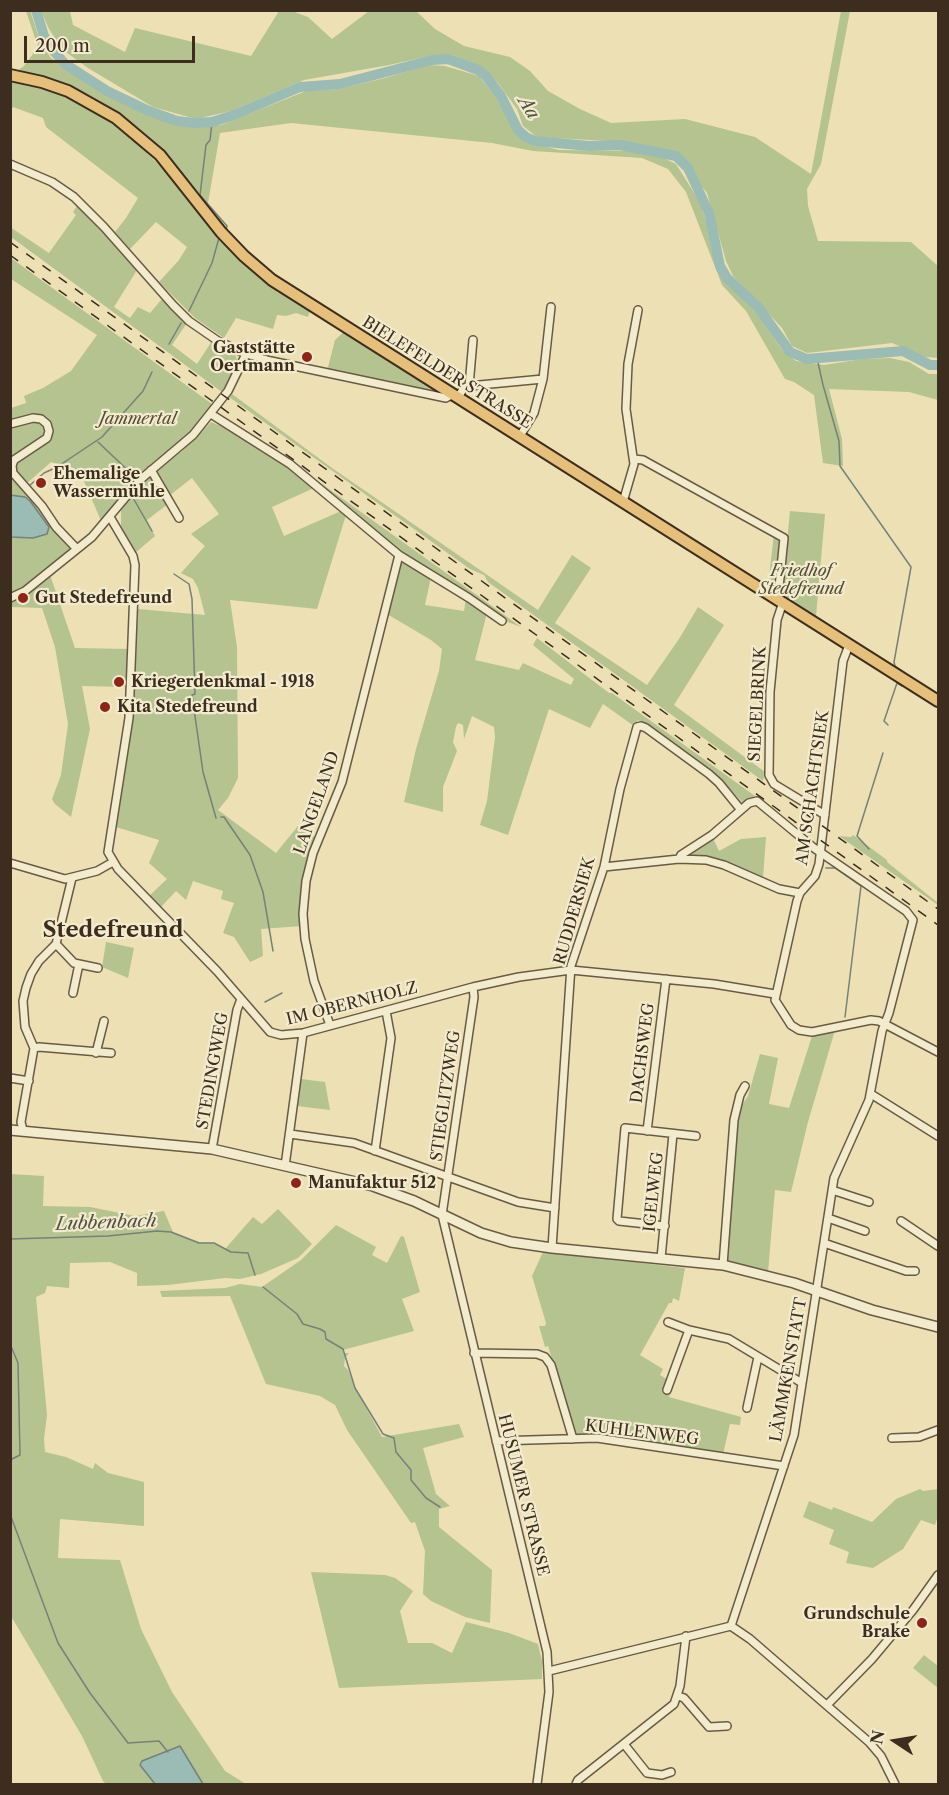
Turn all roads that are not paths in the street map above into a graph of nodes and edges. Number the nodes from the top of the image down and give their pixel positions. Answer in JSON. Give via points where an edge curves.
{"nodes":[{"id":1,"x":10,"y":75,"type":"edge"},
{"id":2,"x":10,"y":164,"type":"edge"},
{"id":3,"x":551,"y":307,"type":"dead end"},
{"id":4,"x":638,"y":310,"type":"dead end"},
{"id":5,"x":473,"y":340,"type":"dead end"},
{"id":6,"x":246,"y":354,"type":"junction"},
{"id":7,"x":543,"y":379,"type":"junction"},
{"id":8,"x":469,"y":386,"type":"junction"},
{"id":9,"x":455,"y":396,"type":"junction"},
{"id":10,"x":211,"y":414,"type":"junction"},
{"id":11,"x":10,"y":423,"type":"edge"},
{"id":12,"x":520,"y":436,"type":"junction"},
{"id":13,"x":634,"y":459,"type":"junction"},
{"id":14,"x":151,"y":470,"type":"junction"},
{"id":15,"x":623,"y":502,"type":"junction"},
{"id":16,"x":110,"y":518,"type":"junction"},
{"id":17,"x":179,"y":518,"type":"dead end"},
{"id":18,"x":77,"y":549,"type":"junction"},
{"id":19,"x":399,"y":555,"type":"junction"},
{"id":20,"x":10,"y":598,"type":"edge"},
{"id":21,"x":778,"y":600,"type":"junction"},
{"id":22,"x":502,"y":621,"type":"dead end"},
{"id":23,"x":849,"y":645,"type":"junction"},
{"id":24,"x":939,"y":701,"type":"edge"},
{"id":25,"x":741,"y":810,"type":"junction"},
{"id":26,"x":825,"y":814,"type":"junction"},
{"id":27,"x":821,"y":852,"type":"junction"},
{"id":28,"x":679,"y":859,"type":"junction"},
{"id":29,"x":10,"y":862,"type":"edge"},
{"id":30,"x":113,"y":862,"type":"junction"},
{"id":31,"x":604,"y":867,"type":"junction"},
{"id":32,"x":72,"y":878,"type":"junction"},
{"id":33,"x":800,"y":893,"type":"junction"},
{"id":34,"x":56,"y":944,"type":"junction"},
{"id":35,"x":79,"y":964,"type":"junction"},
{"id":36,"x":99,"y":968,"type":"dead end"},
{"id":37,"x":571,"y":970,"type":"junction"},
{"id":38,"x":666,"y":979,"type":"junction"},
{"id":39,"x":473,"y":987,"type":"junction"},
{"id":40,"x":73,"y":993,"type":"dead end"},
{"id":41,"x":775,"y":997,"type":"junction"},
{"id":42,"x":241,"y":999,"type":"junction"},
{"id":43,"x":386,"y":1011,"type":"junction"},
{"id":44,"x":104,"y":1021,"type":"dead end"},
{"id":45,"x":884,"y":1025,"type":"junction"},
{"id":46,"x":330,"y":1026,"type":"junction"},
{"id":47,"x":303,"y":1033,"type":"junction"},
{"id":48,"x":34,"y":1048,"type":"junction"},
{"id":49,"x":939,"y":1052,"type":"edge"},
{"id":50,"x":96,"y":1053,"type":"junction"},
{"id":51,"x":111,"y":1053,"type":"dead end"},
{"id":52,"x":10,"y":1078,"type":"edge"},
{"id":53,"x":28,"y":1081,"type":"junction"},
{"id":54,"x":745,"y":1086,"type":"dead end"},
{"id":55,"x":871,"y":1094,"type":"junction"},
{"id":56,"x":10,"y":1130,"type":"edge"},
{"id":57,"x":23,"y":1130,"type":"junction"},
{"id":58,"x":646,"y":1131,"type":"junction"},
{"id":59,"x":290,"y":1134,"type":"junction"},
{"id":60,"x":674,"y":1134,"type":"junction"},
{"id":61,"x":696,"y":1136,"type":"dead end"},
{"id":62,"x":939,"y":1136,"type":"edge"},
{"id":63,"x":212,"y":1149,"type":"junction"},
{"id":64,"x":375,"y":1150,"type":"junction"},
{"id":65,"x":285,"y":1166,"type":"junction"},
{"id":66,"x":447,"y":1177,"type":"junction"},
{"id":67,"x":832,"y":1190,"type":"junction"},
{"id":68,"x":869,"y":1202,"type":"dead end"},
{"id":69,"x":555,"y":1208,"type":"junction"},
{"id":70,"x":442,"y":1212,"type":"junction"},
{"id":71,"x":828,"y":1218,"type":"junction"},
{"id":72,"x":901,"y":1221,"type":"dead end"},
{"id":73,"x":665,"y":1226,"type":"junction"},
{"id":74,"x":865,"y":1231,"type":"dead end"},
{"id":75,"x":824,"y":1243,"type":"junction"},
{"id":76,"x":552,"y":1245,"type":"junction"},
{"id":77,"x":939,"y":1246,"type":"edge"},
{"id":78,"x":661,"y":1255,"type":"junction"},
{"id":79,"x":723,"y":1262,"type":"junction"},
{"id":80,"x":915,"y":1271,"type":"dead end"},
{"id":81,"x":817,"y":1290,"type":"junction"},
{"id":82,"x":668,"y":1322,"type":"dead end"},
{"id":83,"x":939,"y":1327,"type":"edge"},
{"id":84,"x":690,"y":1330,"type":"junction"},
{"id":85,"x":474,"y":1353,"type":"junction"},
{"id":86,"x":758,"y":1357,"type":"junction"},
{"id":87,"x":802,"y":1383,"type":"junction"},
{"id":88,"x":668,"y":1389,"type":"dead end"},
{"id":89,"x":747,"y":1408,"type":"dead end"},
{"id":90,"x":939,"y":1430,"type":"edge"},
{"id":91,"x":892,"y":1438,"type":"dead end"},
{"id":92,"x":573,"y":1439,"type":"junction"},
{"id":93,"x":496,"y":1441,"type":"junction"},
{"id":94,"x":784,"y":1466,"type":"junction"},
{"id":95,"x":939,"y":1575,"type":"edge"},
{"id":96,"x":730,"y":1626,"type":"junction"},
{"id":97,"x":686,"y":1636,"type":"junction"},
{"id":98,"x":549,"y":1671,"type":"junction"},
{"id":99,"x":678,"y":1696,"type":"junction"},
{"id":100,"x":827,"y":1705,"type":"junction"},
{"id":101,"x":727,"y":1726,"type":"dead end"},
{"id":102,"x":624,"y":1744,"type":"junction"},
{"id":103,"x":671,"y":1772,"type":"dead end"},
{"id":104,"x":537,"y":1785,"type":"edge"},
{"id":105,"x":576,"y":1785,"type":"edge"},
{"id":106,"x":895,"y":1785,"type":"edge"}],
"edges":[{"from":1,"to":9,"type":"main road","name":"BIELEFELDER STRASSE","via":[[68,91],[116,118],[160,155],[221,232],[256,267]]},
{"from":2,"to":6,"type":"street","via":[[52,182],[74,197],[189,321]]},
{"from":3,"to":7,"type":"street"},
{"from":4,"to":13,"type":"street","via":[[626,400]]},
{"from":5,"to":8,"type":"street"},
{"from":6,"to":9,"type":"street","via":[[446,398]]},
{"from":6,"to":10,"type":"street","via":[[228,391]]},
{"from":7,"to":8,"type":"street"},
{"from":7,"to":12,"type":"street","via":[[534,413]]},
{"from":8,"to":9,"type":"street"},
{"from":9,"to":12,"type":"main road","name":"BIELEFELDER STRASSE"},
{"from":10,"to":14,"type":"street","via":[[176,452]]},
{"from":10,"to":19,"type":"street","via":[[290,464]]},
{"from":11,"to":18,"type":"street","via":[[33,418],[47,424],[47,438],[18,457],[13,473]]},
{"from":12,"to":15,"type":"main road","name":"BIELEFELDER STRASSE"},
{"from":13,"to":15,"type":"street"},
{"from":13,"to":21,"type":"street","name":"SIEGELBRINK","via":[[643,460],[784,538]]},
{"from":14,"to":16,"type":"street"},
{"from":14,"to":17,"type":"street"},
{"from":15,"to":21,"type":"main road","name":"BIELEFELDER STRASSE"},
{"from":16,"to":18,"type":"street"},
{"from":16,"to":30,"type":"street","via":[[135,565],[129,718],[108,852]]},
{"from":18,"to":20,"type":"street","via":[[25,591]]},
{"from":19,"to":22,"type":"street"},
{"from":19,"to":46,"type":"street","name":"LANGELAND","via":[[342,782],[306,881],[305,939]]},
{"from":21,"to":23,"type":"main road","name":"BIELEFELDER STRASSE"},
{"from":21,"to":26,"type":"street","name":"SIEGELBRINK","via":[[769,775],[774,784]]},
{"from":23,"to":24,"type":"main road","name":"BIELEFELDER STRASSE"},
{"from":23,"to":26,"type":"street","name":"AM SCHACHTSIEK","via":[[843,661]]},
{"from":25,"to":27,"type":"street","via":[[753,801],[761,803]]},
{"from":25,"to":28,"type":"street"},
{"from":25,"to":31,"type":"street","name":"RUDDERSIEK","via":[[709,774],[639,726]]},
{"from":26,"to":27,"type":"street","name":"AM SCHACHTSIEK"},
{"from":27,"to":33,"type":"street","name":"AM SCHACHTSIEK","via":[[815,876]]},
{"from":27,"to":45,"type":"street","name":"LÄMMKENSTATT","via":[[906,911],[913,920]]},
{"from":28,"to":31,"type":"street"},
{"from":28,"to":33,"type":"street","via":[[716,862],[770,886]]},
{"from":29,"to":32,"type":"street"},
{"from":30,"to":32,"type":"street"},
{"from":30,"to":42,"type":"street","name":"IM OBERNHOLZ"},
{"from":31,"to":37,"type":"street","name":"RUDDERSIEK"},
{"from":32,"to":34,"type":"street"},
{"from":33,"to":41,"type":"street","name":"AM SCHACHTSIEK"},
{"from":34,"to":35,"type":"street"},
{"from":34,"to":48,"type":"street","via":[[31,974],[23,1001],[25,1027]]},
{"from":35,"to":36,"type":"street"},
{"from":35,"to":40,"type":"street"},
{"from":37,"to":38,"type":"street","name":"IM OBERNHOLZ"},
{"from":37,"to":39,"type":"street","name":"IM OBERNHOLZ"},
{"from":37,"to":69,"type":"street","name":"RUDDERSIEK"},
{"from":38,"to":41,"type":"street","name":"IM OBERNHOLZ"},
{"from":38,"to":58,"type":"street","name":"DACHSWEG"},
{"from":39,"to":43,"type":"street","name":"IM OBERNHOLZ"},
{"from":39,"to":66,"type":"street","name":"STIEGLITZWEG"},
{"from":41,"to":45,"type":"street","via":[[795,1029],[812,1032],[871,1020]]},
{"from":42,"to":47,"type":"street","name":"IM OBERNHOLZ","via":[[270,1032]]},
{"from":42,"to":63,"type":"street","name":"STEDINGWEG"},
{"from":43,"to":46,"type":"street","name":"IM OBERNHOLZ"},
{"from":43,"to":64,"type":"street","via":[[392,1038]]},
{"from":44,"to":50,"type":"street"},
{"from":45,"to":49,"type":"street"},
{"from":45,"to":55,"type":"street","name":"LÄMMKENSTATT"},
{"from":46,"to":47,"type":"street","name":"IM OBERNHOLZ"},
{"from":47,"to":59,"type":"street"},
{"from":48,"to":50,"type":"street"},
{"from":48,"to":53,"type":"street"},
{"from":50,"to":51,"type":"street"},
{"from":52,"to":53,"type":"street"},
{"from":53,"to":57,"type":"street"},
{"from":54,"to":79,"type":"street","via":[[734,1120]]},
{"from":55,"to":62,"type":"street"},
{"from":55,"to":67,"type":"street","name":"LÄMMKENSTATT","via":[[837,1168]]},
{"from":56,"to":57,"type":"street"},
{"from":57,"to":63,"type":"street"},
{"from":58,"to":60,"type":"street"},
{"from":58,"to":73,"type":"street","via":[[625,1128],[617,1219]]},
{"from":59,"to":64,"type":"street","via":[[340,1140]]},
{"from":59,"to":65,"type":"street"},
{"from":60,"to":61,"type":"street"},
{"from":60,"to":73,"type":"street","name":"IGELWEG"},
{"from":63,"to":65,"type":"street"},
{"from":64,"to":66,"type":"street"},
{"from":65,"to":70,"type":"street","via":[[373,1186]]},
{"from":66,"to":69,"type":"street","via":[[528,1204]]},
{"from":66,"to":70,"type":"street","name":"STIEGLITZWEG"},
{"from":67,"to":68,"type":"street"},
{"from":67,"to":71,"type":"street","name":"LÄMMKENSTATT"},
{"from":69,"to":76,"type":"street","name":"RUDDERSIEK"},
{"from":70,"to":76,"type":"street","via":[[493,1237],[521,1244]]},
{"from":70,"to":85,"type":"street","name":"HUSUMER STRASSE"},
{"from":71,"to":74,"type":"street"},
{"from":71,"to":75,"type":"street","name":"LÄMMKENSTATT"},
{"from":72,"to":77,"type":"street"},
{"from":73,"to":78,"type":"street","name":"IGELWEG"},
{"from":75,"to":80,"type":"street"},
{"from":75,"to":81,"type":"street","name":"LÄMMKENSTATT"},
{"from":76,"to":78,"type":"street"},
{"from":78,"to":79,"type":"street"},
{"from":79,"to":81,"type":"street"},
{"from":81,"to":83,"type":"street","via":[[872,1310]]},
{"from":81,"to":87,"type":"street","name":"LÄMMKENSTATT"},
{"from":82,"to":84,"type":"street"},
{"from":84,"to":86,"type":"street","via":[[729,1339]]},
{"from":84,"to":88,"type":"street"},
{"from":85,"to":92,"type":"street","via":[[545,1357]]},
{"from":85,"to":93,"type":"street","name":"HUSUMER STRASSE"},
{"from":86,"to":87,"type":"street"},
{"from":86,"to":89,"type":"street"},
{"from":87,"to":94,"type":"street","name":"LÄMMKENSTATT","via":[[795,1430]]},
{"from":90,"to":91,"type":"street","via":[[919,1437]]},
{"from":92,"to":93,"type":"street","name":"KUHLENWEG"},
{"from":92,"to":94,"type":"street","name":"KUHLENWEG","via":[[607,1439]]},
{"from":93,"to":98,"type":"street","name":"HUSUMER STRASSE"},
{"from":94,"to":96,"type":"street","name":"LÄMMKENSTATT"},
{"from":95,"to":100,"type":"street","via":[[872,1659]]},
{"from":96,"to":97,"type":"street"},
{"from":96,"to":100,"type":"street"},
{"from":97,"to":98,"type":"street"},
{"from":97,"to":99,"type":"street"},
{"from":98,"to":104,"type":"street","name":"HUSUMER STRASSE"},
{"from":99,"to":101,"type":"street","via":[[709,1727]]},
{"from":99,"to":102,"type":"street","via":[[674,1704]]},
{"from":100,"to":106,"type":"street","via":[[875,1748]]},
{"from":102,"to":103,"type":"street","via":[[646,1773]]},
{"from":102,"to":105,"type":"street"}]}
